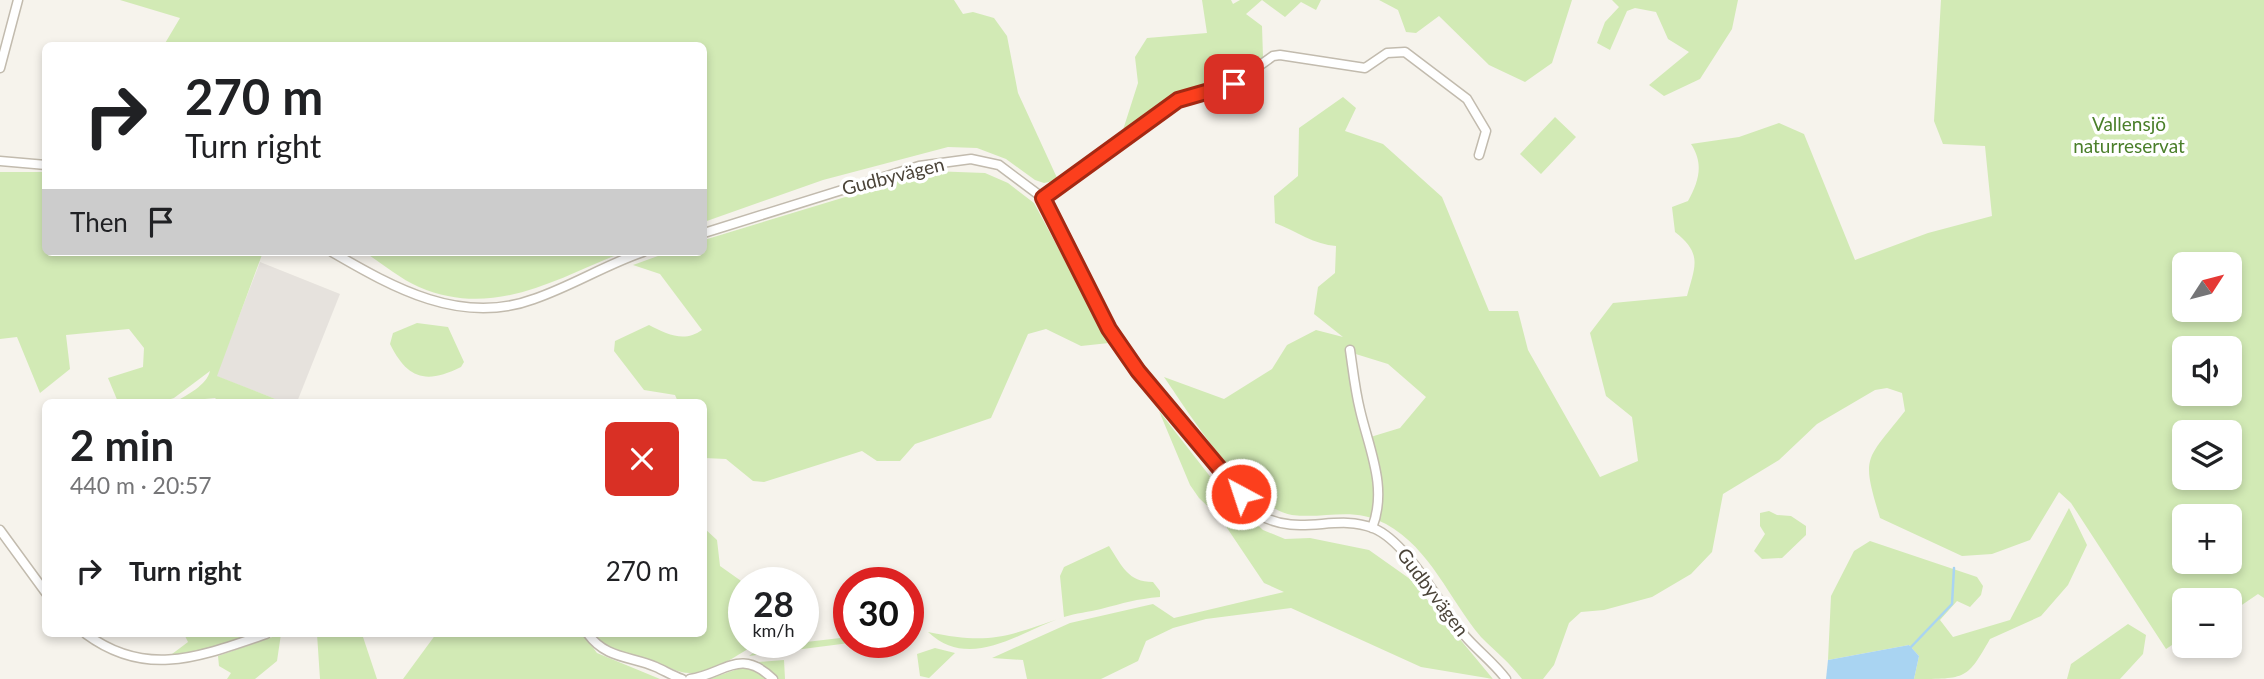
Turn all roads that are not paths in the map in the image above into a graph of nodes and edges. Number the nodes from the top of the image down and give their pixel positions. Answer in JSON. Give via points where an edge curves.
{"nodes":[{"id":1,"x":18,"y":0,"type":"edge"},
{"id":2,"x":0,"y":68,"type":"edge"},
{"id":3,"x":1479,"y":155,"type":"dead end"},
{"id":4,"x":0,"y":161,"type":"edge"},
{"id":5,"x":42,"y":165,"type":"edge"},
{"id":6,"x":1043,"y":198,"type":"junction"},
{"id":7,"x":707,"y":232,"type":"edge"},
{"id":8,"x":339,"y":256,"type":"edge"},
{"id":9,"x":631,"y":256,"type":"edge"},
{"id":10,"x":1350,"y":350,"type":"dead end"},
{"id":11,"x":1372,"y":528,"type":"junction"},
{"id":12,"x":0,"y":530,"type":"edge"},
{"id":13,"x":42,"y":588,"type":"edge"},
{"id":14,"x":90,"y":637,"type":"edge"},
{"id":15,"x":258,"y":637,"type":"edge"},
{"id":16,"x":590,"y":637,"type":"edge"},
{"id":17,"x":682,"y":679,"type":"edge"},
{"id":18,"x":690,"y":679,"type":"edge"},
{"id":19,"x":773,"y":679,"type":"edge"},
{"id":20,"x":1506,"y":679,"type":"edge"}],
"edges":[{"from":1,"to":2,"type":"street"},
{"from":3,"to":6,"type":"street","via":[[1486,131],[1478,114],[1459,92],[1405,52],[1387,52],[1365,68],[1280,55],[1234,84],[1178,100]]},
{"from":4,"to":5,"type":"street"},
{"from":6,"to":7,"type":"street","name":"Gudbyvägen","via":[[999,165],[971,159],[893,173]]},
{"from":6,"to":11,"type":"street","name":"Gudbyvägen","via":[[1109,329],[1164,404],[1258,514],[1274,524],[1292,527]]},
{"from":8,"to":9,"type":"street","via":[[413,296],[488,309],[532,300]]},
{"from":10,"to":11,"type":"street","via":[[1377,471]]},
{"from":11,"to":20,"type":"street","name":"Gudbyvägen","via":[[1394,540],[1466,637]]},
{"from":12,"to":13,"type":"street"},
{"from":14,"to":15,"type":"street","via":[[108,651],[157,664],[186,663]]},
{"from":16,"to":17,"type":"street","via":[[618,658]]},
{"from":18,"to":19,"type":"street","via":[[737,662],[755,666]]}]}
